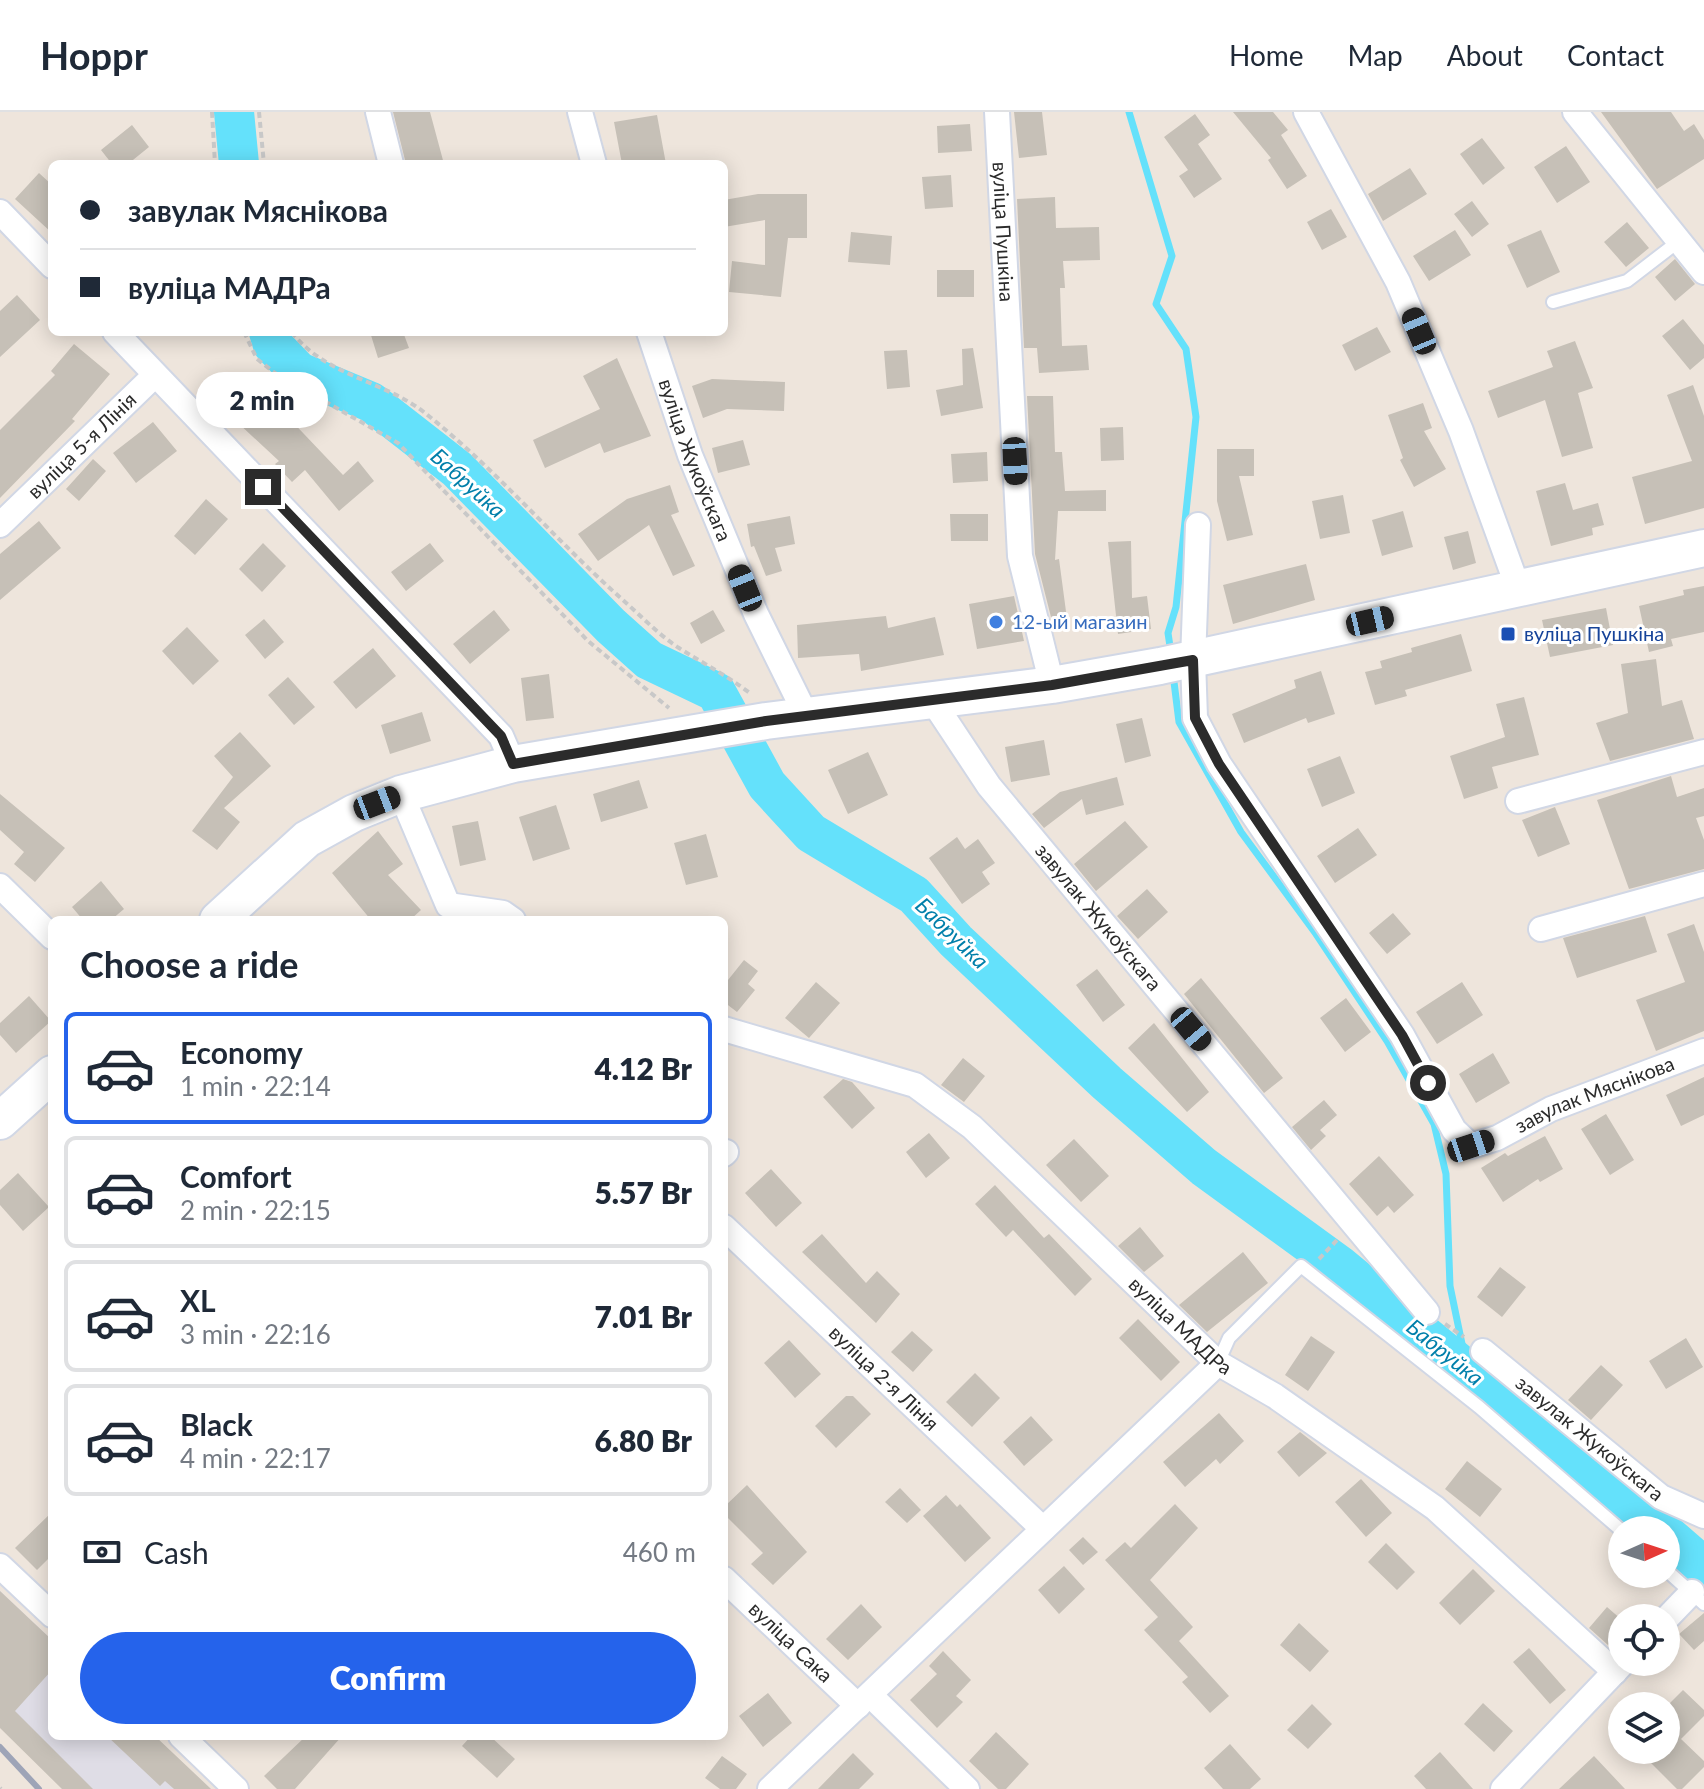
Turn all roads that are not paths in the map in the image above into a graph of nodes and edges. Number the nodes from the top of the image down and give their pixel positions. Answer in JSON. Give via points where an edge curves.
{"nodes":[{"id":1,"x":378,"y":112,"type":"edge"},
{"id":2,"x":580,"y":112,"type":"edge"},
{"id":3,"x":997,"y":112,"type":"edge"},
{"id":4,"x":1306,"y":112,"type":"edge"},
{"id":5,"x":1575,"y":112,"type":"edge"},
{"id":6,"x":390,"y":160,"type":"edge"},
{"id":7,"x":593,"y":160,"type":"edge"},
{"id":8,"x":0,"y":212,"type":"edge"},
{"id":9,"x":1679,"y":241,"type":"junction"},
{"id":10,"x":48,"y":262,"type":"edge"},
{"id":11,"x":1704,"y":272,"type":"edge"},
{"id":12,"x":1553,"y":302,"type":"dead end"},
{"id":13,"x":119,"y":336,"type":"edge"},
{"id":14,"x":650,"y":336,"type":"edge"},
{"id":15,"x":155,"y":375,"type":"junction"},
{"id":16,"x":3,"y":516,"type":"edge"},
{"id":17,"x":1198,"y":525,"type":"dead end"},
{"id":18,"x":1704,"y":548,"type":"edge"},
{"id":19,"x":1518,"y":588,"type":"junction"},
{"id":20,"x":1178,"y":663,"type":"junction"},
{"id":21,"x":1052,"y":685,"type":"junction"},
{"id":22,"x":932,"y":700,"type":"junction"},
{"id":23,"x":806,"y":715,"type":"junction"},
{"id":24,"x":1704,"y":752,"type":"edge"},
{"id":25,"x":513,"y":764,"type":"junction"},
{"id":26,"x":401,"y":794,"type":"junction"},
{"id":27,"x":1518,"y":801,"type":"dead end"},
{"id":28,"x":1704,"y":884,"type":"edge"},
{"id":29,"x":0,"y":886,"type":"edge"},
{"id":30,"x":222,"y":916,"type":"edge"},
{"id":31,"x":507,"y":916,"type":"edge"},
{"id":32,"x":1541,"y":929,"type":"dead end"},
{"id":33,"x":48,"y":933,"type":"edge"},
{"id":34,"x":728,"y":1030,"type":"edge"},
{"id":35,"x":1704,"y":1051,"type":"edge"},
{"id":36,"x":48,"y":1078,"type":"edge"},
{"id":37,"x":0,"y":1121,"type":"edge"},
{"id":38,"x":728,"y":1231,"type":"edge"},
{"id":39,"x":1436,"y":1318,"type":"road end"},
{"id":40,"x":1478,"y":1347,"type":"road end"},
{"id":41,"x":1218,"y":1363,"type":"junction"},
{"id":42,"x":1704,"y":1516,"type":"edge"},
{"id":43,"x":1608,"y":1519,"type":"edge"},
{"id":44,"x":1043,"y":1529,"type":"junction"},
{"id":45,"x":0,"y":1566,"type":"edge"},
{"id":46,"x":728,"y":1582,"type":"edge"},
{"id":47,"x":1680,"y":1582,"type":"edge"},
{"id":48,"x":1698,"y":1598,"type":"edge"},
{"id":49,"x":1680,"y":1610,"type":"edge"},
{"id":50,"x":48,"y":1611,"type":"edge"},
{"id":51,"x":1608,"y":1657,"type":"edge"},
{"id":52,"x":1611,"y":1676,"type":"edge"},
{"id":53,"x":864,"y":1700,"type":"junction"},
{"id":54,"x":185,"y":1740,"type":"edge"},
{"id":55,"x":236,"y":1789,"type":"edge"},
{"id":56,"x":770,"y":1789,"type":"edge"},
{"id":57,"x":967,"y":1789,"type":"edge"},
{"id":58,"x":1503,"y":1789,"type":"edge"}],
"edges":[{"from":1,"to":6,"type":"street"},
{"from":2,"to":7,"type":"street"},
{"from":3,"to":21,"type":"street","name":"вуліца Пушкіна","via":[[1020,556]]},
{"from":4,"to":19,"type":"street","via":[[1398,282],[1461,431]]},
{"from":5,"to":9,"type":"street"},
{"from":8,"to":10,"type":"street"},
{"from":9,"to":11,"type":"street"},
{"from":9,"to":12,"type":"lane","via":[[1627,281]]},
{"from":13,"to":15,"type":"street"},
{"from":14,"to":23,"type":"street","name":"вуліца Жукоўскага","via":[[690,455],[756,614]]},
{"from":15,"to":16,"type":"street","name":"вуліца 5-я Лінія"},
{"from":15,"to":25,"type":"street","via":[[501,736]]},
{"from":17,"to":20,"type":"street","name":"завулак Мяснікова"},
{"from":18,"to":19,"type":"main road"},
{"from":19,"to":20,"type":"main road"},
{"from":20,"to":21,"type":"main road"},
{"from":20,"to":35,"type":"street","name":"завулак Мяснікова","via":[[1195,718],[1219,764],[1402,1035],[1454,1130],[1471,1146],[1551,1109]]},
{"from":21,"to":22,"type":"main road"},
{"from":22,"to":23,"type":"main road"},
{"from":22,"to":39,"type":"street","name":"завулак Жукоўскага","via":[[989,786]]},
{"from":23,"to":25,"type":"main road","via":[[762,711],[678,723]]},
{"from":24,"to":27,"type":"street"},
{"from":25,"to":26,"type":"main road"},
{"from":26,"to":30,"type":"main road","via":[[307,839]]},
{"from":26,"to":31,"type":"street","via":[[448,905]]},
{"from":28,"to":32,"type":"street"},
{"from":29,"to":33,"type":"street"},
{"from":34,"to":41,"type":"street","name":"вуліца МАДРа","via":[[915,1085],[972,1127]]},
{"from":36,"to":37,"type":"main road"},
{"from":38,"to":44,"type":"street","name":"вуліца 2-я Лінія"},
{"from":40,"to":42,"type":"street","name":"завулак Жукоўскага","via":[[1661,1497]]},
{"from":41,"to":43,"type":"lane","via":[[1229,1338],[1301,1266],[1479,1407]]},
{"from":41,"to":44,"type":"street"},
{"from":41,"to":51,"type":"street","name":"вуліца МАДРа","via":[[1275,1396],[1435,1508]]},
{"from":44,"to":53,"type":"street"},
{"from":45,"to":50,"type":"street"},
{"from":46,"to":53,"type":"street","name":"вуліца Сака"},
{"from":47,"to":48,"type":"lane"},
{"from":48,"to":49,"type":"street"},
{"from":52,"to":58,"type":"street"},
{"from":53,"to":56,"type":"street"},
{"from":53,"to":57,"type":"street","name":"вуліца Сака"},
{"from":54,"to":55,"type":"street"}]}
